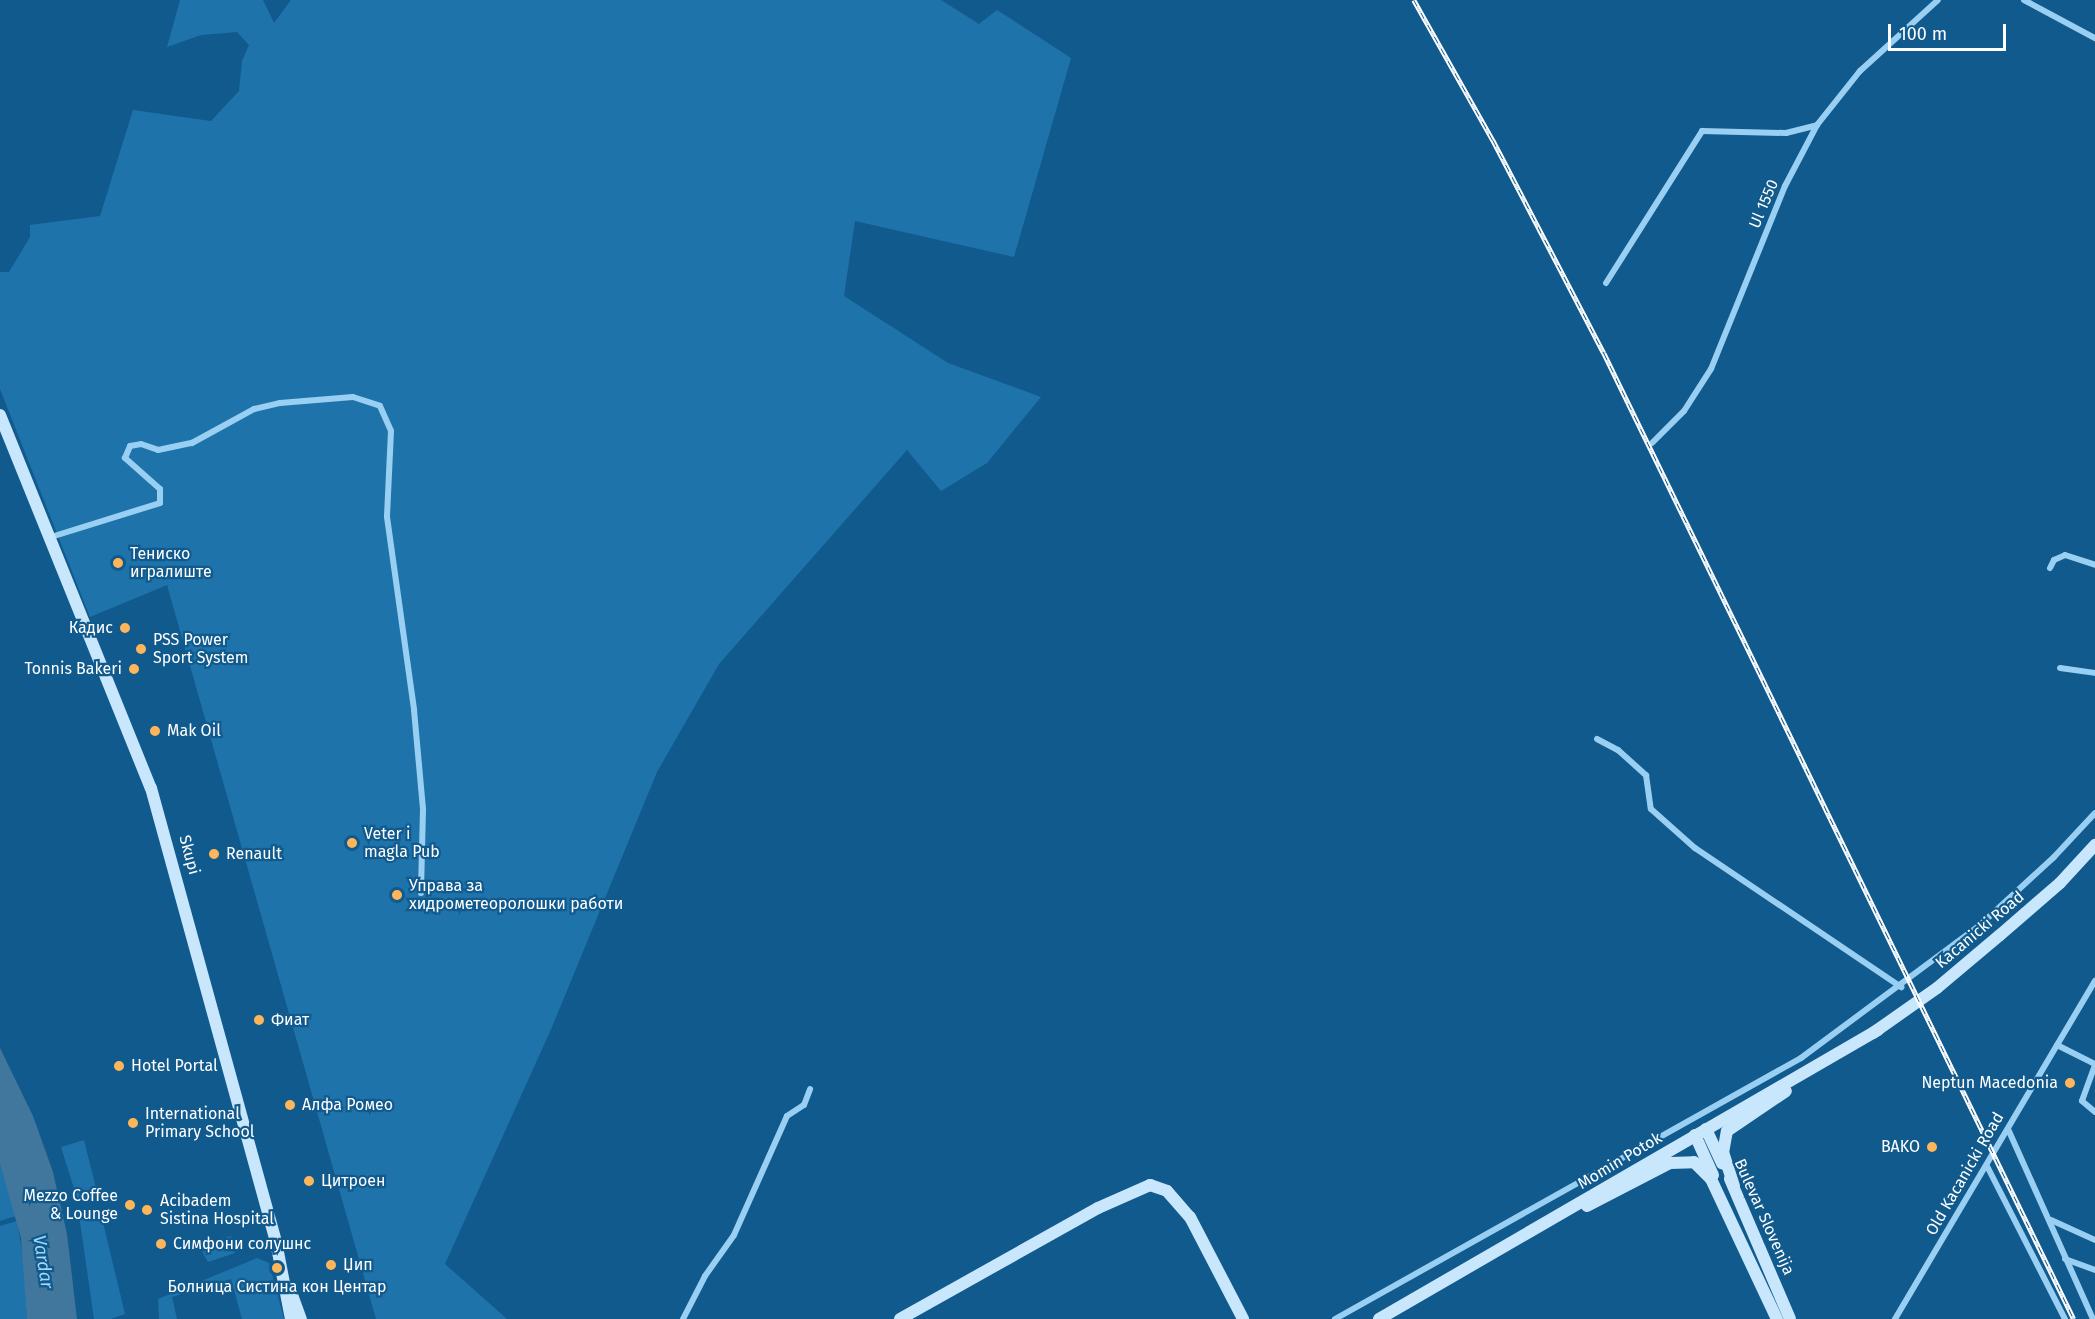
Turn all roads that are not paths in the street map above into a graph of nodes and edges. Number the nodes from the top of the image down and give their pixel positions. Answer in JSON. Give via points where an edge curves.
{"nodes":[{"id":1,"x":1938,"y":0,"type":"edge"},
{"id":2,"x":2024,"y":0,"type":"edge"},
{"id":3,"x":2095,"y":38,"type":"edge"},
{"id":4,"x":1817,"y":125,"type":"junction"},
{"id":5,"x":1606,"y":283,"type":"dead end"},
{"id":6,"x":0,"y":415,"type":"edge"},
{"id":7,"x":1652,"y":442,"type":"dead end"},
{"id":8,"x":51,"y":537,"type":"junction"},
{"id":9,"x":2095,"y":565,"type":"edge"},
{"id":10,"x":2050,"y":568,"type":"dead end"},
{"id":11,"x":2060,"y":668,"type":"dead end"},
{"id":12,"x":2095,"y":673,"type":"edge"},
{"id":13,"x":1597,"y":739,"type":"dead end"},
{"id":14,"x":2095,"y":813,"type":"edge"},
{"id":15,"x":2095,"y":845,"type":"edge"},
{"id":16,"x":421,"y":893,"type":"dead end"},
{"id":17,"x":2095,"y":981,"type":"edge"},
{"id":18,"x":1901,"y":987,"type":"junction"},
{"id":19,"x":1878,"y":1030,"type":"junction"},
{"id":20,"x":2057,"y":1045,"type":"junction"},
{"id":21,"x":2095,"y":1064,"type":"edge"},
{"id":22,"x":810,"y":1089,"type":"dead end"},
{"id":23,"x":2095,"y":1112,"type":"edge"},
{"id":24,"x":2008,"y":1129,"type":"junction"},
{"id":25,"x":1700,"y":1132,"type":"junction"},
{"id":26,"x":1987,"y":1166,"type":"junction"},
{"id":27,"x":1734,"y":1186,"type":"junction"},
{"id":28,"x":1560,"y":1216,"type":"junction"},
{"id":29,"x":2051,"y":1220,"type":"junction"},
{"id":30,"x":2095,"y":1240,"type":"edge"},
{"id":31,"x":2065,"y":1260,"type":"junction"},
{"id":32,"x":2095,"y":1270,"type":"edge"},
{"id":33,"x":285,"y":1280,"type":"junction"},
{"id":34,"x":291,"y":1319,"type":"edge"},
{"id":35,"x":301,"y":1319,"type":"edge"},
{"id":36,"x":683,"y":1319,"type":"edge"},
{"id":37,"x":900,"y":1319,"type":"edge"},
{"id":38,"x":1243,"y":1319,"type":"edge"},
{"id":39,"x":1335,"y":1319,"type":"edge"},
{"id":40,"x":1379,"y":1319,"type":"edge"},
{"id":41,"x":1778,"y":1319,"type":"edge"},
{"id":42,"x":1790,"y":1319,"type":"edge"},
{"id":43,"x":1895,"y":1319,"type":"edge"},
{"id":44,"x":2065,"y":1319,"type":"edge"},
{"id":45,"x":2093,"y":1319,"type":"edge"}],
"edges":[{"from":1,"to":4,"type":"street","name":"Ul 1550","via":[[1860,71]]},
{"from":2,"to":3,"type":"street"},
{"from":4,"to":5,"type":"street","via":[[1786,133],[1702,131]]},
{"from":4,"to":7,"type":"street","name":"Ul 1550","via":[[1785,186],[1711,369],[1684,411]]},
{"from":6,"to":8,"type":"street","name":"Skupi"},
{"from":8,"to":16,"type":"street","via":[[160,502],[160,489],[125,458],[130,446],[141,444],[158,450],[192,443],[254,410],[280,403],[353,397],[380,406],[392,431],[387,517],[414,710],[423,809]]},
{"from":8,"to":33,"type":"street","name":"Skupi","via":[[152,788]]},
{"from":9,"to":10,"type":"street","via":[[2065,555],[2054,560]]},
{"from":11,"to":12,"type":"street"},
{"from":13,"to":18,"type":"street","via":[[1618,750],[1646,776],[1651,809],[1695,848]]},
{"from":14,"to":18,"type":"street","via":[[2013,895]]},
{"from":15,"to":19,"type":"street","name":"Kacanicki Road","via":[[2060,883],[2000,935],[1937,988]]},
{"from":17,"to":20,"type":"street","name":"Old Kacanicki Road"},
{"from":18,"to":39,"type":"street","via":[[1801,1058]]},
{"from":19,"to":25,"type":"street","name":"Momin Potok"},
{"from":19,"to":27,"type":"street","via":[[1727,1131],[1723,1153]]},
{"from":20,"to":21,"type":"street"},
{"from":20,"to":24,"type":"street","name":"Old Kacanicki Road"},
{"from":21,"to":23,"type":"street","via":[[2082,1101]]},
{"from":22,"to":36,"type":"street","via":[[804,1105],[787,1116],[734,1235],[705,1276]]},
{"from":24,"to":26,"type":"street","name":"Old Kacanicki Road"},
{"from":24,"to":29,"type":"street"},
{"from":25,"to":27,"type":"street","name":"Bulevar Slovenija"},
{"from":25,"to":28,"type":"street","name":"Momin Potok"},
{"from":25,"to":41,"type":"street","name":"Bulevar Slovenija"},
{"from":26,"to":43,"type":"street","name":"Old Kacanicki Road"},
{"from":26,"to":44,"type":"street"},
{"from":27,"to":42,"type":"street","name":"Bulevar Slovenija"},
{"from":28,"to":40,"type":"street","name":"Momin Potok"},
{"from":28,"to":41,"type":"street","via":[[1602,1201],[1670,1163],[1694,1162],[1711,1179]]},
{"from":29,"to":30,"type":"street"},
{"from":29,"to":31,"type":"street"},
{"from":31,"to":32,"type":"street"},
{"from":31,"to":45,"type":"street"},
{"from":33,"to":34,"type":"street"},
{"from":33,"to":35,"type":"street","name":"Skupi"},
{"from":37,"to":38,"type":"street","via":[[1098,1208],[1150,1185],[1167,1191],[1190,1217]]}]}
